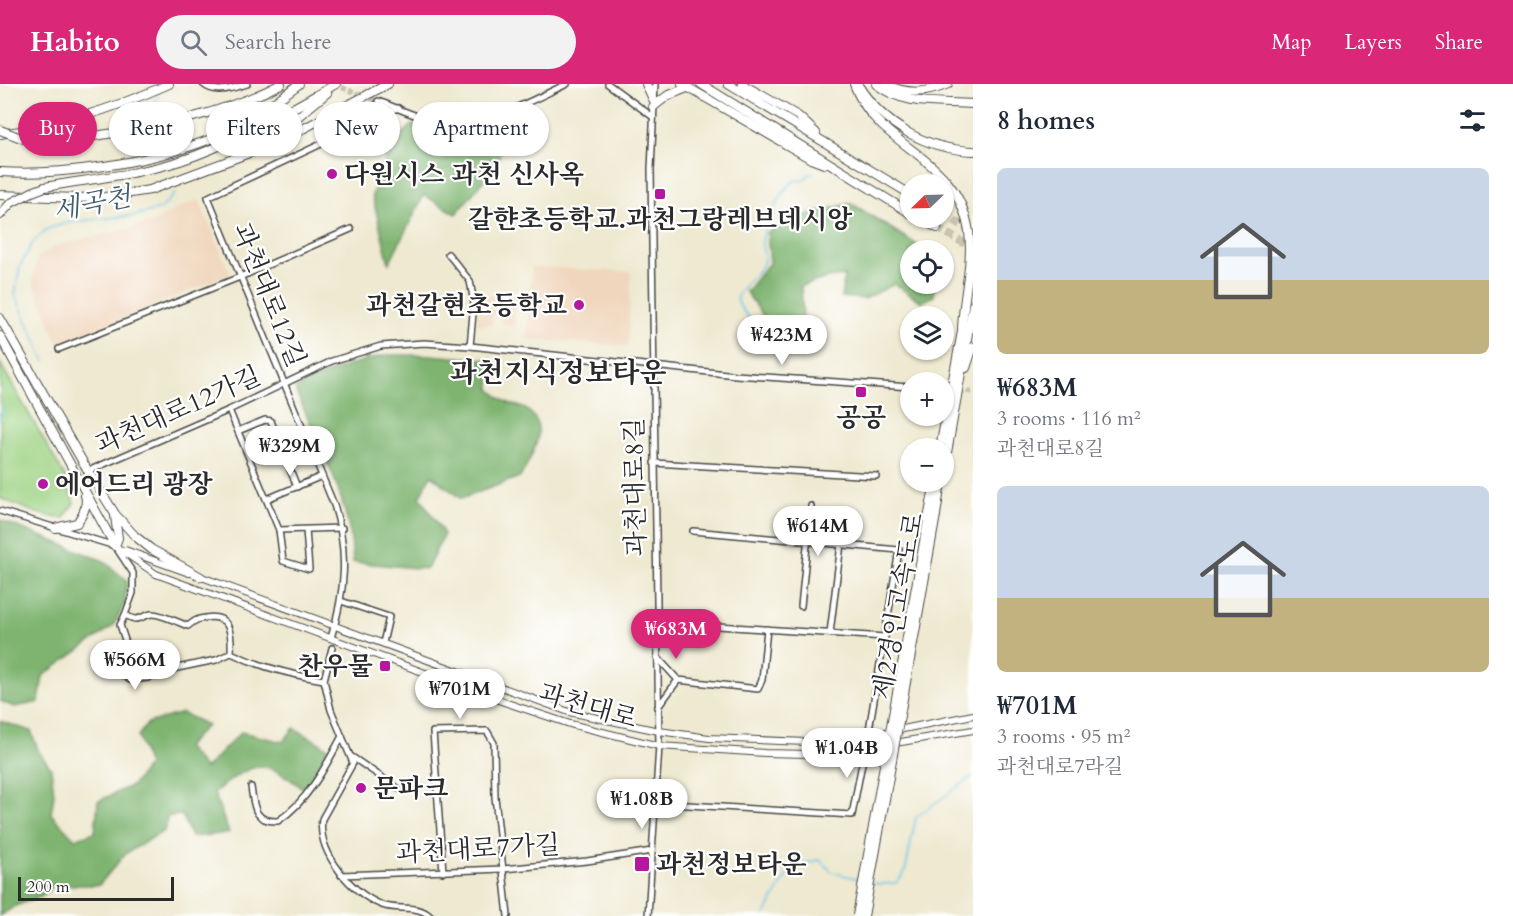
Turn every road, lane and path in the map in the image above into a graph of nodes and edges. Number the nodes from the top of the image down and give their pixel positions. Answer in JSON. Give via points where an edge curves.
{"nodes":[{"id":1,"x":169,"y":84,"type":"edge"},
{"id":2,"x":203,"y":84,"type":"edge"},
{"id":3,"x":247,"y":84,"type":"edge"},
{"id":4,"x":281,"y":84,"type":"edge"},
{"id":5,"x":299,"y":84,"type":"edge"},
{"id":6,"x":337,"y":84,"type":"edge"},
{"id":7,"x":388,"y":84,"type":"edge"},
{"id":8,"x":567,"y":84,"type":"edge"},
{"id":9,"x":608,"y":84,"type":"edge"},
{"id":10,"x":646,"y":84,"type":"edge"},
{"id":11,"x":655,"y":84,"type":"edge"},
{"id":12,"x":701,"y":84,"type":"edge"},
{"id":13,"x":728,"y":84,"type":"edge"},
{"id":14,"x":742,"y":84,"type":"edge"},
{"id":15,"x":855,"y":84,"type":"edge"},
{"id":16,"x":876,"y":84,"type":"edge"},
{"id":17,"x":886,"y":84,"type":"edge"},
{"id":18,"x":948,"y":84,"type":"edge"},
{"id":19,"x":684,"y":85,"type":"edge"},
{"id":20,"x":378,"y":101,"type":"tunnel mouth"},
{"id":21,"x":381,"y":102,"type":"edge"},
{"id":22,"x":654,"y":104,"type":"junction"},
{"id":23,"x":973,"y":104,"type":"edge"},
{"id":24,"x":400,"y":109,"type":"edge"},
{"id":25,"x":653,"y":117,"type":"junction"},
{"id":26,"x":0,"y":132,"type":"edge"},
{"id":27,"x":825,"y":143,"type":"junction"},
{"id":28,"x":314,"y":147,"type":"edge"},
{"id":29,"x":973,"y":151,"type":"edge"},
{"id":30,"x":241,"y":157,"type":"junction"},
{"id":31,"x":842,"y":170,"type":"junction"},
{"id":32,"x":0,"y":172,"type":"edge"},
{"id":33,"x":900,"y":188,"type":"edge"},
{"id":34,"x":0,"y":195,"type":"edge"},
{"id":35,"x":900,"y":207,"type":"edge"},
{"id":36,"x":0,"y":215,"type":"edge"},
{"id":37,"x":351,"y":229,"type":"dead end"},
{"id":38,"x":448,"y":254,"type":"dead end"},
{"id":39,"x":973,"y":268,"type":"edge"},
{"id":40,"x":240,"y":277,"type":"junction"},
{"id":41,"x":973,"y":305,"type":"edge"},
{"id":42,"x":0,"y":318,"type":"edge"},
{"id":43,"x":962,"y":328,"type":"junction"},
{"id":44,"x":0,"y":336,"type":"edge"},
{"id":45,"x":470,"y":346,"type":"junction"},
{"id":46,"x":973,"y":347,"type":"edge"},
{"id":47,"x":59,"y":349,"type":"dead end"},
{"id":48,"x":652,"y":366,"type":"junction"},
{"id":49,"x":285,"y":384,"type":"junction"},
{"id":50,"x":900,"y":386,"type":"edge"},
{"id":51,"x":958,"y":389,"type":"junction"},
{"id":52,"x":229,"y":410,"type":"junction"},
{"id":53,"x":238,"y":431,"type":"junction"},
{"id":54,"x":942,"y":438,"type":"edge"},
{"id":55,"x":950,"y":438,"type":"edge"},
{"id":56,"x":654,"y":464,"type":"junction"},
{"id":57,"x":88,"y":471,"type":"junction"},
{"id":58,"x":322,"y":476,"type":"junction"},
{"id":59,"x":876,"y":476,"type":"dead end"},
{"id":60,"x":297,"y":487,"type":"junction"},
{"id":61,"x":84,"y":490,"type":"junction"},
{"id":62,"x":933,"y":492,"type":"edge"},
{"id":63,"x":938,"y":492,"type":"edge"},
{"id":64,"x":267,"y":499,"type":"junction"},
{"id":65,"x":811,"y":506,"type":"dead end"},
{"id":66,"x":0,"y":511,"type":"edge"},
{"id":67,"x":115,"y":514,"type":"junction"},
{"id":68,"x":932,"y":514,"type":"junction"},
{"id":69,"x":55,"y":528,"type":"junction"},
{"id":70,"x":342,"y":528,"type":"junction"},
{"id":71,"x":279,"y":530,"type":"junction"},
{"id":72,"x":306,"y":530,"type":"junction"},
{"id":73,"x":693,"y":531,"type":"dead end"},
{"id":74,"x":807,"y":541,"type":"junction"},
{"id":75,"x":840,"y":544,"type":"junction"},
{"id":76,"x":115,"y":546,"type":"junction"},
{"id":77,"x":164,"y":565,"type":"junction"},
{"id":78,"x":156,"y":574,"type":"junction"},
{"id":79,"x":201,"y":577,"type":"junction"},
{"id":80,"x":341,"y":601,"type":"junction"},
{"id":81,"x":801,"y":606,"type":"dead end"},
{"id":82,"x":124,"y":615,"type":"junction"},
{"id":83,"x":657,"y":622,"type":"junction"},
{"id":84,"x":335,"y":625,"type":"junction"},
{"id":85,"x":767,"y":629,"type":"junction"},
{"id":86,"x":830,"y":633,"type":"junction"},
{"id":87,"x":885,"y":637,"type":"junction"},
{"id":88,"x":331,"y":638,"type":"junction"},
{"id":89,"x":383,"y":643,"type":"junction"},
{"id":90,"x":332,"y":648,"type":"dead end"},
{"id":91,"x":231,"y":652,"type":"junction"},
{"id":92,"x":657,"y":657,"type":"junction"},
{"id":93,"x":324,"y":680,"type":"junction"},
{"id":94,"x":678,"y":680,"type":"junction"},
{"id":95,"x":658,"y":707,"type":"junction"},
{"id":96,"x":973,"y":715,"type":"edge"},
{"id":97,"x":658,"y":730,"type":"junction"},
{"id":98,"x":973,"y":730,"type":"edge"},
{"id":99,"x":342,"y":736,"type":"junction"},
{"id":100,"x":868,"y":736,"type":"junction"},
{"id":101,"x":659,"y":746,"type":"junction"},
{"id":102,"x":865,"y":748,"type":"junction"},
{"id":103,"x":352,"y":757,"type":"junction"},
{"id":104,"x":251,"y":787,"type":"dead end"},
{"id":105,"x":399,"y":789,"type":"dead end"},
{"id":106,"x":655,"y":802,"type":"junction"},
{"id":107,"x":652,"y":851,"type":"junction"},
{"id":108,"x":503,"y":869,"type":"junction"},
{"id":109,"x":443,"y":872,"type":"junction"},
{"id":110,"x":341,"y":875,"type":"junction"},
{"id":111,"x":430,"y":916,"type":"edge"},
{"id":112,"x":508,"y":916,"type":"edge"},
{"id":113,"x":648,"y":916,"type":"edge"},
{"id":114,"x":857,"y":916,"type":"edge"},
{"id":115,"x":864,"y":916,"type":"edge"}],
"edges":[{"from":1,"to":26,"type":"highway","via":[[72,120],[37,129]]},
{"from":2,"to":3,"type":"street","via":[[211,90]]},
{"from":4,"to":26,"type":"highway","bridge":true,"via":[[232,106],[140,130],[57,140],[24,139]]},
{"from":5,"to":32,"type":"highway","via":[[258,114],[201,143],[81,169]]},
{"from":6,"to":30,"type":"highway"},
{"from":6,"to":36,"type":"highway","bridge":true,"via":[[246,133],[182,160],[150,170],[45,187],[11,203]]},
{"from":7,"to":30,"type":"highway","via":[[276,143]]},
{"from":8,"to":24,"type":"street","via":[[475,125],[440,122]]},
{"from":9,"to":25,"type":"street"},
{"from":10,"to":22,"type":"highway"},
{"from":11,"to":22,"type":"street","name":"과천대로8길"},
{"from":12,"to":31,"type":"highway"},
{"from":13,"to":27,"type":"highway"},
{"from":14,"to":27,"type":"highway","via":[[798,116]]},
{"from":15,"to":29,"type":"highway","via":[[880,113],[907,133],[945,148]]},
{"from":15,"to":43,"type":"highway","via":[[862,103],[874,117],[937,169],[962,206],[970,248]]},
{"from":16,"to":23,"type":"highway","via":[[908,100]]},
{"from":17,"to":18,"type":"highway","via":[[916,92]]},
{"from":19,"to":22,"type":"highway"},
{"from":19,"to":31,"type":"highway","via":[[811,159]]},
{"from":20,"to":21,"type":"street"},
{"from":22,"to":25,"type":"street","name":"과천대로8길"},
{"from":25,"to":48,"type":"street","name":"과천대로8길"},
{"from":27,"to":33,"type":"highway"},
{"from":28,"to":40,"type":"street","name":"과천대로12길","via":[[208,196]]},
{"from":30,"to":34,"type":"highway","via":[[150,190],[128,194],[76,198]]},
{"from":31,"to":35,"type":"highway"},
{"from":37,"to":40,"type":"street"},
{"from":38,"to":45,"type":"street","via":[[470,281],[474,303]]},
{"from":39,"to":43,"type":"highway"},
{"from":40,"to":47,"type":"street"},
{"from":40,"to":49,"type":"street","name":"과천대로12길"},
{"from":41,"to":51,"type":"highway"},
{"from":42,"to":57,"type":"highway"},
{"from":43,"to":54,"type":"highway"},
{"from":44,"to":61,"type":"highway"},
{"from":45,"to":48,"type":"street","name":"과천대로12가길"},
{"from":45,"to":49,"type":"street","name":"과천대로12가길","via":[[381,346],[332,361]]},
{"from":46,"to":51,"type":"highway"},
{"from":48,"to":50,"type":"street","name":"과천대로12가길"},
{"from":48,"to":56,"type":"street","name":"과천대로8길"},
{"from":49,"to":52,"type":"street","name":"과천대로12가길"},
{"from":49,"to":58,"type":"street","name":"과천대로12길"},
{"from":51,"to":55,"type":"highway"},
{"from":52,"to":53,"type":"street"},
{"from":52,"to":57,"type":"street","name":"과천대로12가길"},
{"from":53,"to":60,"type":"street","via":[[271,421]]},
{"from":53,"to":64,"type":"street"},
{"from":56,"to":59,"type":"street"},
{"from":56,"to":83,"type":"street","name":"과천대로8길"},
{"from":57,"to":67,"type":"highway"},
{"from":58,"to":60,"type":"street"},
{"from":58,"to":70,"type":"street","name":"과천대로12길"},
{"from":60,"to":64,"type":"street"},
{"from":61,"to":69,"type":"highway","via":[[87,500],[77,523]]},
{"from":61,"to":76,"type":"highway"},
{"from":62,"to":68,"type":"highway","name":"제2경인고속도로"},
{"from":63,"to":68,"type":"highway","name":"제2경인고속도로"},
{"from":64,"to":71,"type":"street"},
{"from":65,"to":74,"type":"street"},
{"from":66,"to":69,"type":"street"},
{"from":67,"to":76,"type":"highway"},
{"from":67,"to":79,"type":"highway","via":[[151,549]]},
{"from":68,"to":114,"type":"highway","name":"제2경인고속도로","bridge":true},
{"from":68,"to":115,"type":"highway","name":"제2경인고속도로","bridge":true},
{"from":69,"to":76,"type":"street"},
{"from":70,"to":72,"type":"street"},
{"from":70,"to":80,"type":"street","name":"과천대로12길"},
{"from":71,"to":72,"type":"street"},
{"from":71,"to":72,"type":"street","via":[[283,561],[309,569]]},
{"from":73,"to":74,"type":"street"},
{"from":74,"to":75,"type":"street"},
{"from":74,"to":81,"type":"street"},
{"from":75,"to":86,"type":"street"},
{"from":75,"to":87,"type":"street","via":[[900,550]]},
{"from":76,"to":77,"type":"main road","name":"과천대로"},
{"from":76,"to":78,"type":"main road","name":"과천대로"},
{"from":76,"to":82,"type":"street","via":[[133,573],[133,593]]},
{"from":77,"to":78,"type":"main road","via":[[158,566]]},
{"from":77,"to":79,"type":"main road","name":"과천대로"},
{"from":78,"to":88,"type":"main road","name":"과천대로"},
{"from":79,"to":84,"type":"main road","name":"과천대로"},
{"from":80,"to":84,"type":"street","name":"과천대로12길"},
{"from":80,"to":89,"type":"street","via":[[389,617]]},
{"from":82,"to":91,"type":"street","via":[[135,620],[158,615],[188,626],[195,620],[215,616],[223,619],[230,630]]},
{"from":82,"to":91,"type":"street","via":[[120,625],[126,643],[116,671],[130,680],[216,660]]},
{"from":83,"to":85,"type":"street"},
{"from":83,"to":92,"type":"street","name":"과천대로8길"},
{"from":84,"to":88,"type":"street","name":"과천대로12길"},
{"from":84,"to":89,"type":"main road","name":"과천대로"},
{"from":85,"to":86,"type":"street"},
{"from":85,"to":94,"type":"street","via":[[758,689]]},
{"from":86,"to":87,"type":"street"},
{"from":87,"to":100,"type":"street"},
{"from":88,"to":101,"type":"main road","name":"과천대로","via":[[570,724]]},
{"from":89,"to":97,"type":"main road","name":"과천대로","via":[[569,712]]},
{"from":90,"to":93,"type":"street"},
{"from":91,"to":93,"type":"street","via":[[253,663]]},
{"from":92,"to":94,"type":"street"},
{"from":92,"to":95,"type":"street","name":"과천대로8길"},
{"from":93,"to":99,"type":"street"},
{"from":94,"to":95,"type":"street"},
{"from":95,"to":97,"type":"street","name":"과천대로8길"},
{"from":96,"to":100,"type":"main road","name":"과천대로"},
{"from":97,"to":100,"type":"main road","name":"과천대로","via":[[709,738],[807,742]]},
{"from":97,"to":101,"type":"street","name":"과천대로8길"},
{"from":98,"to":102,"type":"main road","name":"과천대로"},
{"from":99,"to":103,"type":"street"},
{"from":99,"to":104,"type":"street","via":[[321,774],[298,804],[278,821],[258,816]]},
{"from":101,"to":102,"type":"main road","name":"과천대로","via":[[810,754]]},
{"from":101,"to":106,"type":"street","name":"과천대로8길"},
{"from":102,"to":106,"type":"street","via":[[852,815]]},
{"from":103,"to":105,"type":"street"},
{"from":103,"to":110,"type":"street","via":[[352,766],[320,829]]},
{"from":106,"to":107,"type":"street","name":"과천대로8길"},
{"from":107,"to":108,"type":"street","name":"과천대로7가길"},
{"from":107,"to":113,"type":"street","name":"과천대로8길"},
{"from":108,"to":109,"type":"street","name":"과천대로7가길"},
{"from":108,"to":109,"type":"street","via":[[494,743],[487,731],[433,732]]},
{"from":108,"to":112,"type":"street"},
{"from":109,"to":110,"type":"street","name":"과천대로7가길"},
{"from":110,"to":111,"type":"street","via":[[380,904],[418,909]]}]}
